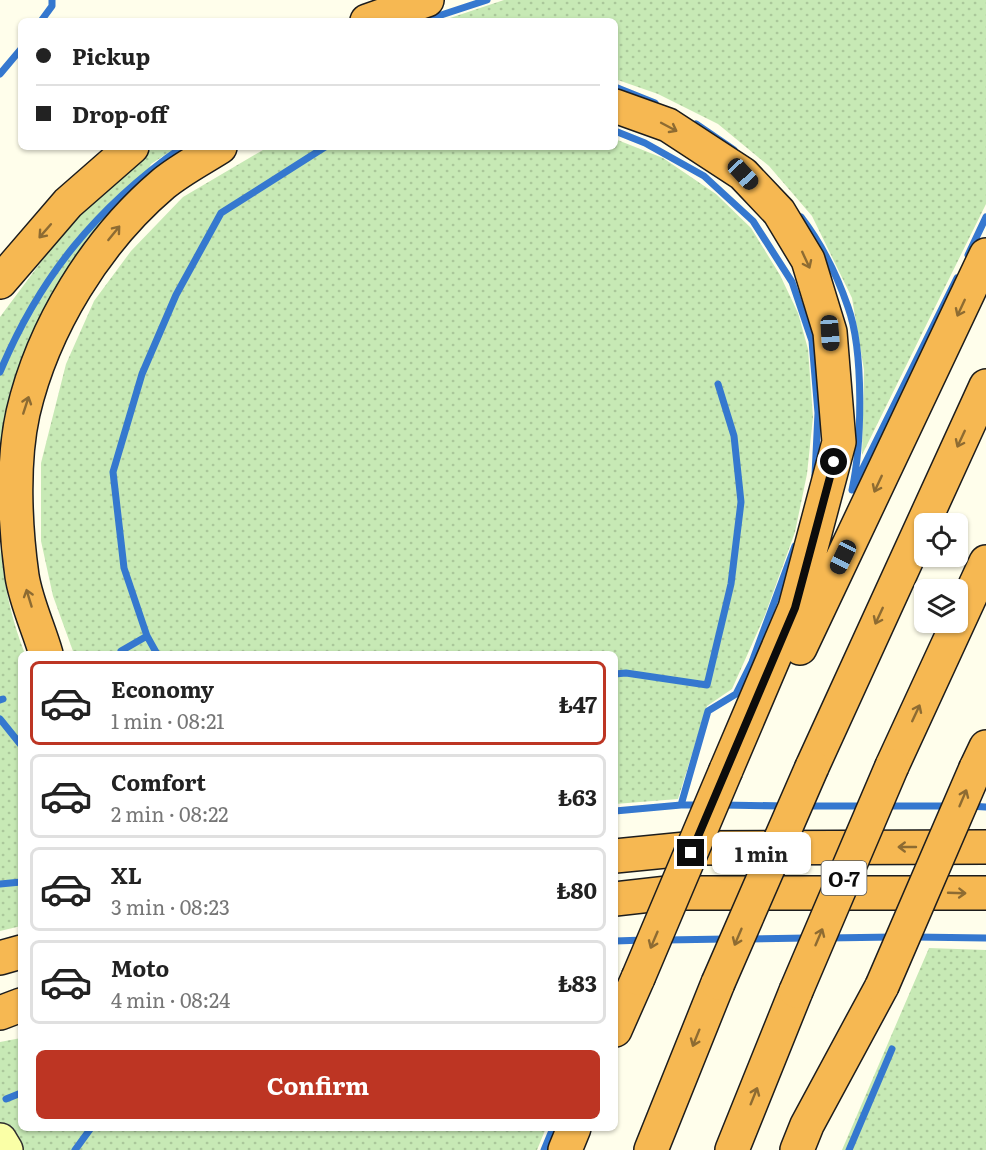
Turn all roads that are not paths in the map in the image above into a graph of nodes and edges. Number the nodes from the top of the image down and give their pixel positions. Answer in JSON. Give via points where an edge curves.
{"nodes":[{"id":1,"x":427,"y":0,"type":"edge"},
{"id":2,"x":376,"y":18,"type":"edge"},
{"id":3,"x":618,"y":107,"type":"edge"},
{"id":4,"x":129,"y":150,"type":"edge"},
{"id":5,"x":215,"y":150,"type":"edge"},
{"id":6,"x":986,"y":255,"type":"edge"},
{"id":7,"x":0,"y":282,"type":"edge"},
{"id":8,"x":986,"y":386,"type":"edge"},
{"id":9,"x":986,"y":562,"type":"edge"},
{"id":10,"x":45,"y":651,"type":"edge"},
{"id":11,"x":981,"y":757,"type":"edge"},
{"id":12,"x":726,"y":770,"type":"junction"},
{"id":13,"x":618,"y":840,"type":"edge"},
{"id":14,"x":986,"y":847,"type":"edge"},
{"id":15,"x":696,"y":848,"type":"junction"},
{"id":16,"x":618,"y":856,"type":"edge"},
{"id":17,"x":986,"y":893,"type":"edge"},
{"id":18,"x":618,"y":900,"type":"edge"},
{"id":19,"x":18,"y":953,"type":"edge"},
{"id":20,"x":0,"y":958,"type":"edge"},
{"id":21,"x":882,"y":986,"type":"junction"},
{"id":22,"x":18,"y":995,"type":"edge"},
{"id":23,"x":0,"y":999,"type":"edge"},
{"id":24,"x":18,"y":1006,"type":"edge"},
{"id":25,"x":0,"y":1013,"type":"edge"},
{"id":26,"x":618,"y":1023,"type":"edge"},
{"id":27,"x":573,"y":1131,"type":"edge"},
{"id":28,"x":0,"y":1140,"type":"edge"},
{"id":29,"x":6,"y":1150,"type":"edge"},
{"id":30,"x":565,"y":1150,"type":"edge"},
{"id":31,"x":651,"y":1150,"type":"edge"},
{"id":32,"x":732,"y":1150,"type":"edge"},
{"id":33,"x":797,"y":1150,"type":"edge"},
{"id":34,"x":817,"y":1150,"type":"edge"}],
"edges":[{"from":1,"to":2,"type":"highway"},
{"from":3,"to":12,"type":"highway","one_way":true,"via":[[668,125],[743,174],[779,212],[808,260],[830,333],[839,442],[795,608]]},
{"from":4,"to":7,"type":"highway","one_way":true,"via":[[68,203]]},
{"from":10,"to":5,"type":"highway","one_way":true,"via":[[23,578],[16,490],[23,413],[46,346],[83,273],[119,226],[164,183]]},
{"from":6,"to":12,"type":"highway","one_way":true,"via":[[782,686]]},
{"from":8,"to":31,"type":"highway","one_way":true,"bridge":true,"via":[[812,767]]},
{"from":32,"to":9,"type":"highway","number":"O-7","one_way":true,"bridge":true,"via":[[892,766]]},
{"from":21,"to":11,"type":"highway","one_way":true,"bridge":true},
{"from":12,"to":26,"type":"highway","one_way":true,"bridge":true},
{"from":13,"to":15,"type":"highway"},
{"from":14,"to":15,"type":"highway","one_way":true},
{"from":15,"to":16,"type":"highway"},
{"from":18,"to":17,"type":"highway","one_way":true,"via":[[668,893]]},
{"from":19,"to":20,"type":"highway"},
{"from":21,"to":33,"type":"highway"},
{"from":21,"to":34,"type":"highway"},
{"from":22,"to":23,"type":"highway"},
{"from":24,"to":25,"type":"highway"},
{"from":27,"to":30,"type":"highway"},
{"from":28,"to":29,"type":"street"}]}
